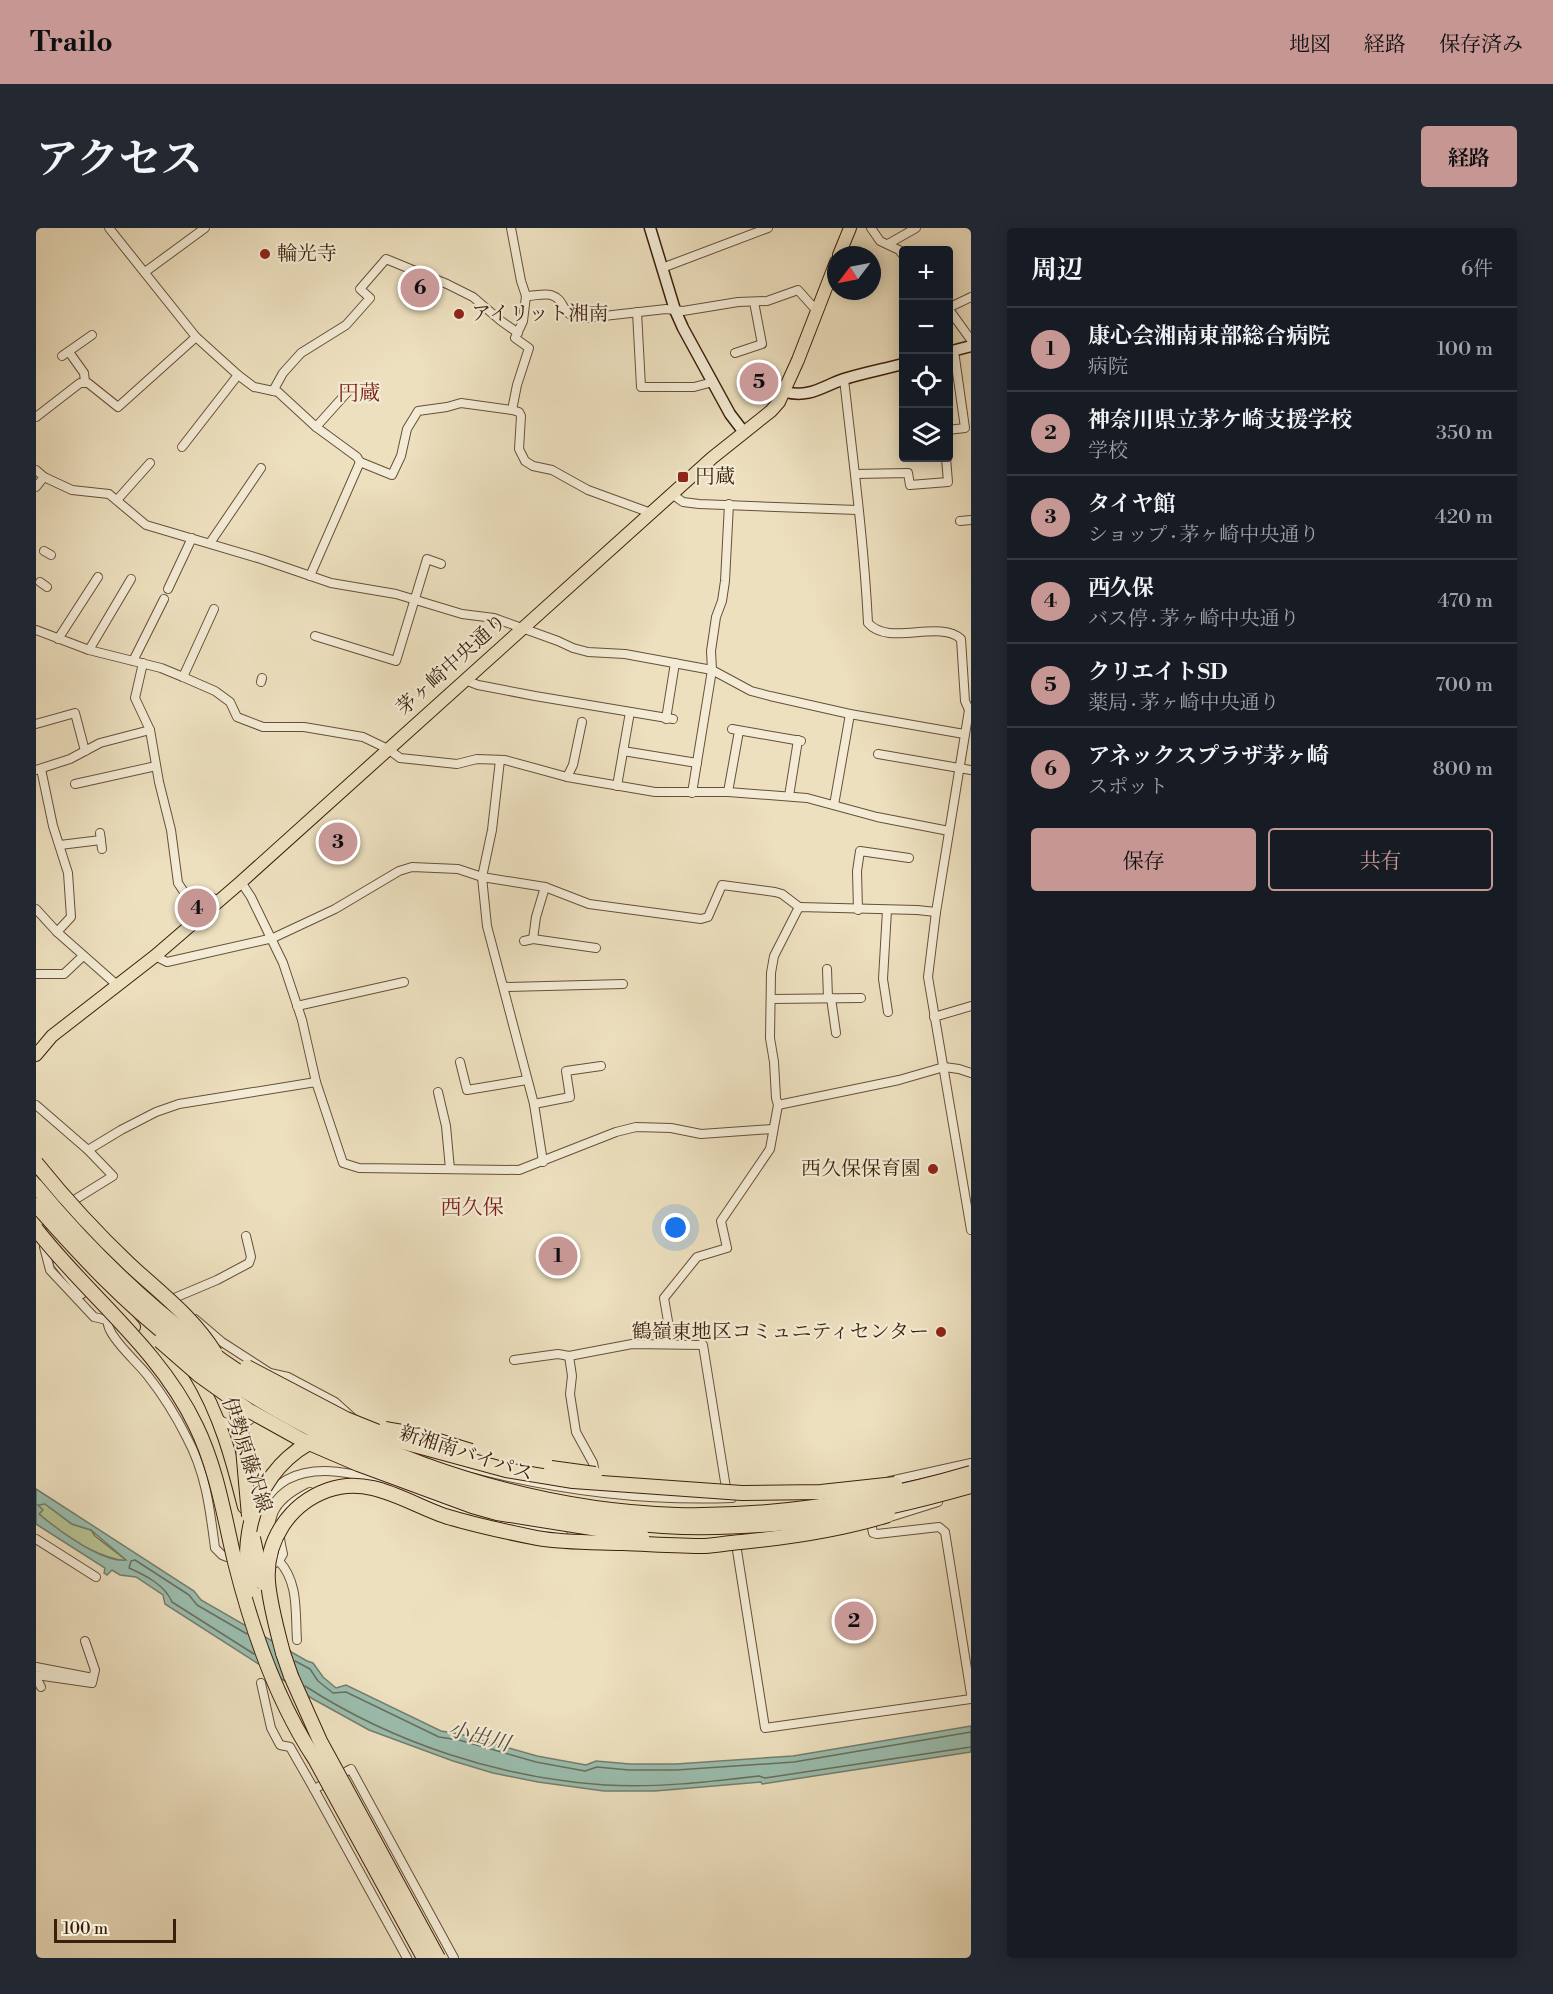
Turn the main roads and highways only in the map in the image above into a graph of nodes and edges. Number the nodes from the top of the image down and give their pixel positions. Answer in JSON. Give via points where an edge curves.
{"nodes":[{"id":1,"x":850,"y":228,"type":"edge"},
{"id":2,"x":843,"y":246,"type":"edge"},
{"id":3,"x":827,"y":283,"type":"edge"},
{"id":4,"x":36,"y":1055,"type":"edge"},
{"id":5,"x":36,"y":1163,"type":"edge"},
{"id":6,"x":37,"y":1194,"type":"edge"},
{"id":7,"x":39,"y":1220,"type":"edge"},
{"id":8,"x":112,"y":1272,"type":"junction"},
{"id":9,"x":114,"y":1300,"type":"junction"},
{"id":10,"x":259,"y":1392,"type":"junction"},
{"id":11,"x":971,"y":1466,"type":"edge"},
{"id":12,"x":971,"y":1473,"type":"edge"},
{"id":13,"x":971,"y":1488,"type":"edge"},
{"id":14,"x":715,"y":1491,"type":"junction"},
{"id":15,"x":732,"y":1543,"type":"junction"},
{"id":16,"x":288,"y":1646,"type":"junction"},
{"id":17,"x":315,"y":1759,"type":"junction"},
{"id":18,"x":424,"y":1958,"type":"edge"},
{"id":19,"x":428,"y":1958,"type":"edge"},
{"id":20,"x":438,"y":1958,"type":"edge"},
{"id":21,"x":443,"y":1958,"type":"edge"}],
"edges":[{"from":1,"to":2,"type":"main road"},
{"from":3,"to":4,"type":"main road","name":"茅ヶ崎中央通り","via":[[785,392],[771,411],[672,494],[241,882],[155,956],[52,1036]]},
{"from":5,"to":16,"type":"highway","bridge":true,"via":[[115,1251],[196,1325],[219,1360],[239,1419],[249,1516],[269,1610]]},
{"from":6,"to":8,"type":"main road","name":"伊勢原藤沢線"},
{"from":6,"to":10,"type":"highway","name":"新湘南バイパス","bridge":true,"via":[[72,1245],[137,1310],[209,1367]]},
{"from":7,"to":9,"type":"highway"},
{"from":7,"to":17,"type":"highway","bridge":true,"via":[[81,1283],[161,1368],[192,1417],[214,1472],[265,1659],[297,1730]]},
{"from":8,"to":14,"type":"highway","bridge":true,"via":[[228,1355],[346,1419],[403,1442],[506,1470],[553,1478]]},
{"from":8,"to":16,"type":"main road","name":"伊勢原藤沢線","via":[[151,1313],[204,1389],[234,1467],[264,1584]]},
{"from":9,"to":15,"type":"highway","bridge":true,"via":[[199,1375],[248,1410],[302,1440],[358,1464],[472,1506],[508,1515],[634,1535]]},
{"from":9,"to":19,"type":"main road","name":"伊勢原藤沢線","bridge":true,"via":[[189,1403],[223,1491],[256,1622],[285,1693]]},
{"from":10,"to":12,"type":"highway","name":"新湘南バイパス","bridge":true,"via":[[367,1441],[486,1485],[623,1511],[678,1515],[798,1509],[896,1492]]},
{"from":10,"to":13,"type":"highway","name":"新湘南バイパス","bridge":true,"via":[[334,1440],[378,1460],[496,1501],[590,1519],[686,1527],[810,1521]]},
{"from":11,"to":14,"type":"highway","bridge":true,"via":[[867,1488],[780,1493]]},
{"from":13,"to":15,"type":"highway","bridge":true,"via":[[831,1531]]},
{"from":14,"to":17,"type":"highway","bridge":true,"via":[[674,1479],[588,1473],[512,1462],[388,1429],[348,1430],[323,1436],[301,1448],[279,1467],[262,1492],[251,1517],[247,1563],[266,1642]]},
{"from":15,"to":16,"type":"highway","bridge":true,"via":[[706,1546],[539,1538],[444,1515],[372,1488],[328,1490],[297,1508],[272,1544],[268,1584]]},
{"from":16,"to":20,"type":"highway","bridge":true,"via":[[297,1691],[320,1741]]},
{"from":16,"to":21,"type":"main road","name":"伊勢原藤沢線","via":[[330,1752]]},
{"from":17,"to":18,"type":"highway","bridge":true}]}
